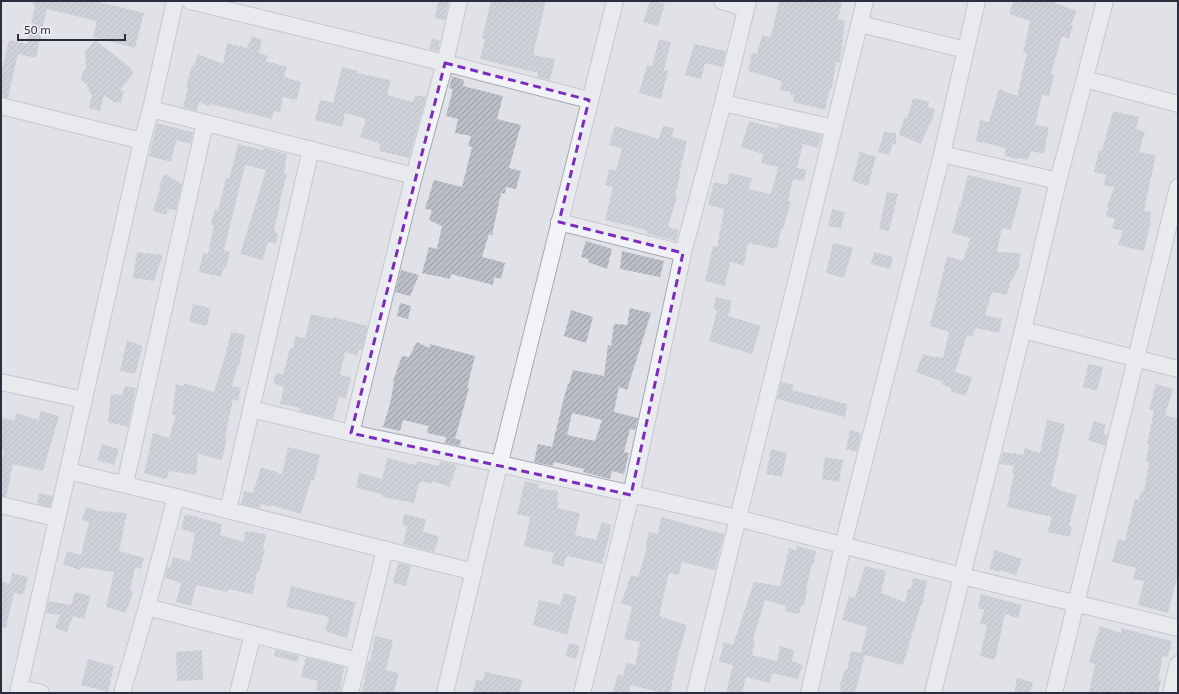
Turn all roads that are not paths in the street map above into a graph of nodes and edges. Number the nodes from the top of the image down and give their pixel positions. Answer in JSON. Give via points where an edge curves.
{"nodes":[{"id":1,"x":175,"y":1,"type":"edge"},
{"id":2,"x":190,"y":1,"type":"edge"},
{"id":3,"x":460,"y":1,"type":"edge"},
{"id":4,"x":615,"y":1,"type":"edge"},
{"id":5,"x":722,"y":1,"type":"edge"},
{"id":6,"x":865,"y":1,"type":"edge"},
{"id":7,"x":976,"y":1,"type":"edge"},
{"id":8,"x":1105,"y":1,"type":"edge"},
{"id":9,"x":747,"y":4,"type":"edge"},
{"id":10,"x":235,"y":6,"type":"edge"},
{"id":11,"x":860,"y":24,"type":"junction"},
{"id":12,"x":966,"y":50,"type":"junction"},
{"id":13,"x":445,"y":63,"type":"junction"},
{"id":14,"x":1085,"y":79,"type":"junction"},
{"id":15,"x":589,"y":100,"type":"junction"},
{"id":16,"x":723,"y":103,"type":"junction"},
{"id":17,"x":1178,"y":104,"type":"edge"},
{"id":18,"x":1,"y":106,"type":"edge"},
{"id":19,"x":151,"y":109,"type":"junction"},
{"id":20,"x":205,"y":123,"type":"junction"},
{"id":21,"x":834,"y":128,"type":"junction"},
{"id":22,"x":142,"y":141,"type":"junction"},
{"id":23,"x":311,"y":149,"type":"junction"},
{"id":24,"x":942,"y":154,"type":"junction"},
{"id":25,"x":414,"y":176,"type":"junction"},
{"id":26,"x":1058,"y":181,"type":"junction"},
{"id":27,"x":1178,"y":187,"type":"edge"},
{"id":28,"x":559,"y":222,"type":"junction"},
{"id":29,"x":683,"y":253,"type":"junction"},
{"id":30,"x":1023,"y":330,"type":"junction"},
{"id":31,"x":1136,"y":359,"type":"junction"},
{"id":32,"x":1178,"y":370,"type":"edge"},
{"id":33,"x":1,"y":382,"type":"edge"},
{"id":34,"x":84,"y":400,"type":"junction"},
{"id":35,"x":251,"y":410,"type":"junction"},
{"id":36,"x":351,"y":433,"type":"junction"},
{"id":37,"x":500,"y":464,"type":"junction"},
{"id":38,"x":68,"y":472,"type":"junction"},
{"id":39,"x":125,"y":484,"type":"junction"},
{"id":40,"x":631,"y":495,"type":"junction"},
{"id":41,"x":176,"y":497,"type":"junction"},
{"id":42,"x":1,"y":505,"type":"edge"},
{"id":43,"x":228,"y":510,"type":"junction"},
{"id":44,"x":56,"y":518,"type":"junction"},
{"id":45,"x":737,"y":518,"type":"junction"},
{"id":46,"x":843,"y":545,"type":"junction"},
{"id":47,"x":385,"y":549,"type":"junction"},
{"id":48,"x":474,"y":572,"type":"junction"},
{"id":49,"x":962,"y":576,"type":"junction"},
{"id":50,"x":1075,"y":603,"type":"junction"},
{"id":51,"x":147,"y":607,"type":"junction"},
{"id":52,"x":1178,"y":628,"type":"edge"},
{"id":53,"x":253,"y":634,"type":"junction"},
{"id":54,"x":358,"y":660,"type":"junction"},
{"id":55,"x":1178,"y":664,"type":"edge"},
{"id":56,"x":19,"y":690,"type":"edge"},
{"id":57,"x":41,"y":693,"type":"edge"},
{"id":58,"x":122,"y":693,"type":"edge"},
{"id":59,"x":238,"y":693,"type":"edge"},
{"id":60,"x":350,"y":693,"type":"edge"},
{"id":61,"x":445,"y":693,"type":"edge"},
{"id":62,"x":582,"y":693,"type":"edge"},
{"id":63,"x":695,"y":693,"type":"edge"},
{"id":64,"x":809,"y":693,"type":"edge"},
{"id":65,"x":933,"y":693,"type":"edge"},
{"id":66,"x":1054,"y":693,"type":"edge"},
{"id":67,"x":1171,"y":693,"type":"edge"}],
"edges":[{"from":1,"to":19,"type":"street"},
{"from":2,"to":10,"type":"street"},
{"from":3,"to":13,"type":"street"},
{"from":4,"to":15,"type":"street"},
{"from":5,"to":9,"type":"street"},
{"from":6,"to":11,"type":"street"},
{"from":7,"to":12,"type":"street"},
{"from":8,"to":14,"type":"street"},
{"from":9,"to":16,"type":"street"},
{"from":10,"to":13,"type":"street"},
{"from":11,"to":12,"type":"street"},
{"from":11,"to":21,"type":"street"},
{"from":12,"to":24,"type":"street"},
{"from":13,"to":15,"type":"street"},
{"from":13,"to":25,"type":"street"},
{"from":14,"to":17,"type":"street"},
{"from":14,"to":26,"type":"street"},
{"from":15,"to":28,"type":"street"},
{"from":16,"to":21,"type":"street"},
{"from":16,"to":29,"type":"street"},
{"from":18,"to":22,"type":"street"},
{"from":19,"to":20,"type":"street"},
{"from":19,"to":22,"type":"street"},
{"from":20,"to":23,"type":"street"},
{"from":20,"to":39,"type":"street"},
{"from":21,"to":45,"type":"street"},
{"from":22,"to":34,"type":"street"},
{"from":23,"to":25,"type":"street"},
{"from":23,"to":35,"type":"street"},
{"from":24,"to":26,"type":"street"},
{"from":24,"to":46,"type":"street"},
{"from":25,"to":36,"type":"street"},
{"from":26,"to":30,"type":"street"},
{"from":27,"to":31,"type":"street"},
{"from":28,"to":29,"type":"street"},
{"from":28,"to":37,"type":"street"},
{"from":29,"to":40,"type":"street"},
{"from":30,"to":31,"type":"street"},
{"from":30,"to":49,"type":"street"},
{"from":31,"to":32,"type":"street"},
{"from":31,"to":50,"type":"street"},
{"from":33,"to":34,"type":"street"},
{"from":34,"to":38,"type":"street"},
{"from":35,"to":36,"type":"street"},
{"from":35,"to":43,"type":"street"},
{"from":36,"to":37,"type":"street"},
{"from":37,"to":40,"type":"street"},
{"from":37,"to":48,"type":"street"},
{"from":38,"to":39,"type":"street"},
{"from":38,"to":44,"type":"street"},
{"from":39,"to":41,"type":"street"},
{"from":40,"to":45,"type":"street"},
{"from":40,"to":62,"type":"street"},
{"from":41,"to":43,"type":"street"},
{"from":41,"to":51,"type":"street"},
{"from":42,"to":44,"type":"street"},
{"from":43,"to":47,"type":"street"},
{"from":44,"to":56,"type":"street"},
{"from":45,"to":46,"type":"street"},
{"from":45,"to":63,"type":"street"},
{"from":46,"to":49,"type":"street"},
{"from":46,"to":64,"type":"street"},
{"from":47,"to":48,"type":"street"},
{"from":47,"to":54,"type":"street"},
{"from":48,"to":61,"type":"street"},
{"from":49,"to":50,"type":"street"},
{"from":49,"to":65,"type":"street"},
{"from":50,"to":52,"type":"street"},
{"from":50,"to":66,"type":"street"},
{"from":51,"to":53,"type":"street"},
{"from":51,"to":58,"type":"street"},
{"from":53,"to":54,"type":"street"},
{"from":53,"to":59,"type":"street"},
{"from":54,"to":60,"type":"street"},
{"from":55,"to":67,"type":"street"},
{"from":56,"to":57,"type":"street"}]}
